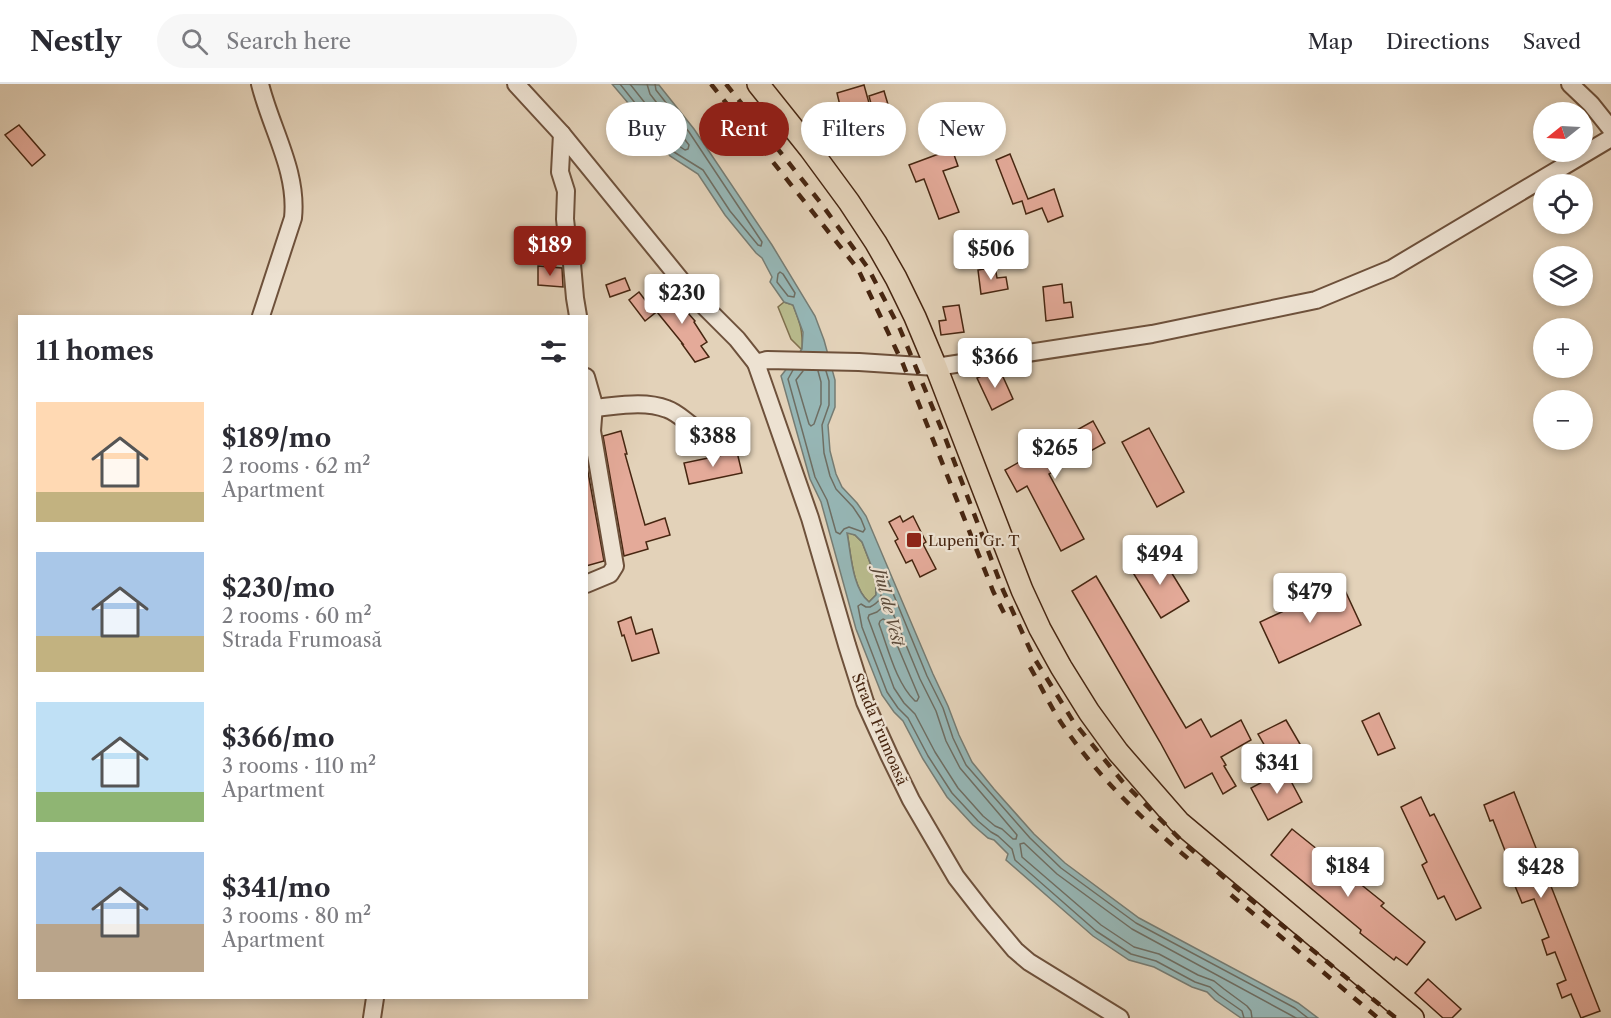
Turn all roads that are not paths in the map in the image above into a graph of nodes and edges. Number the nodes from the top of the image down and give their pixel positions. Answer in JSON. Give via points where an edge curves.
{"nodes":[{"id":1,"x":260,"y":84,"type":"edge"},
{"id":2,"x":758,"y":84,"type":"edge"},
{"id":3,"x":1570,"y":84,"type":"edge"},
{"id":4,"x":523,"y":86,"type":"edge"},
{"id":5,"x":1611,"y":129,"type":"edge"},
{"id":6,"x":562,"y":134,"type":"junction"},
{"id":7,"x":1611,"y":138,"type":"edge"},
{"id":8,"x":261,"y":315,"type":"edge"},
{"id":9,"x":578,"y":315,"type":"edge"},
{"id":10,"x":762,"y":362,"type":"junction"},
{"id":11,"x":936,"y":367,"type":"junction"},
{"id":12,"x":588,"y":385,"type":"edge"},
{"id":13,"x":594,"y":408,"type":"junction"},
{"id":14,"x":691,"y":425,"type":"dead end"},
{"id":15,"x":588,"y":583,"type":"edge"},
{"id":16,"x":375,"y":999,"type":"edge"},
{"id":17,"x":372,"y":1018,"type":"edge"},
{"id":18,"x":1120,"y":1018,"type":"edge"},
{"id":19,"x":1413,"y":1018,"type":"edge"}],
"edges":[{"from":1,"to":8,"type":"street","via":[[295,201]]},
{"from":2,"to":11,"type":"main road","via":[[810,149],[876,243]]},
{"from":3,"to":5,"type":"street"},
{"from":4,"to":6,"type":"street","name":"Strada Frumoasă"},
{"from":6,"to":9,"type":"street","via":[[560,172],[566,191],[565,219]]},
{"from":6,"to":10,"type":"street","name":"Strada Frumoasă","via":[[693,295]]},
{"from":7,"to":11,"type":"street","via":[[1391,269],[1316,300],[1152,334]]},
{"from":10,"to":11,"type":"street"},
{"from":10,"to":18,"type":"street","name":"Strada Frumoasă","via":[[865,702],[911,800],[956,877],[1015,950]]},
{"from":11,"to":19,"type":"main road","via":[[1040,629],[1089,712],[1118,752],[1179,822]]},
{"from":12,"to":13,"type":"street"},
{"from":13,"to":14,"type":"street","via":[[654,405],[668,409]]},
{"from":13,"to":15,"type":"street","via":[[592,431],[615,566],[610,574]]},
{"from":16,"to":17,"type":"street"}]}
